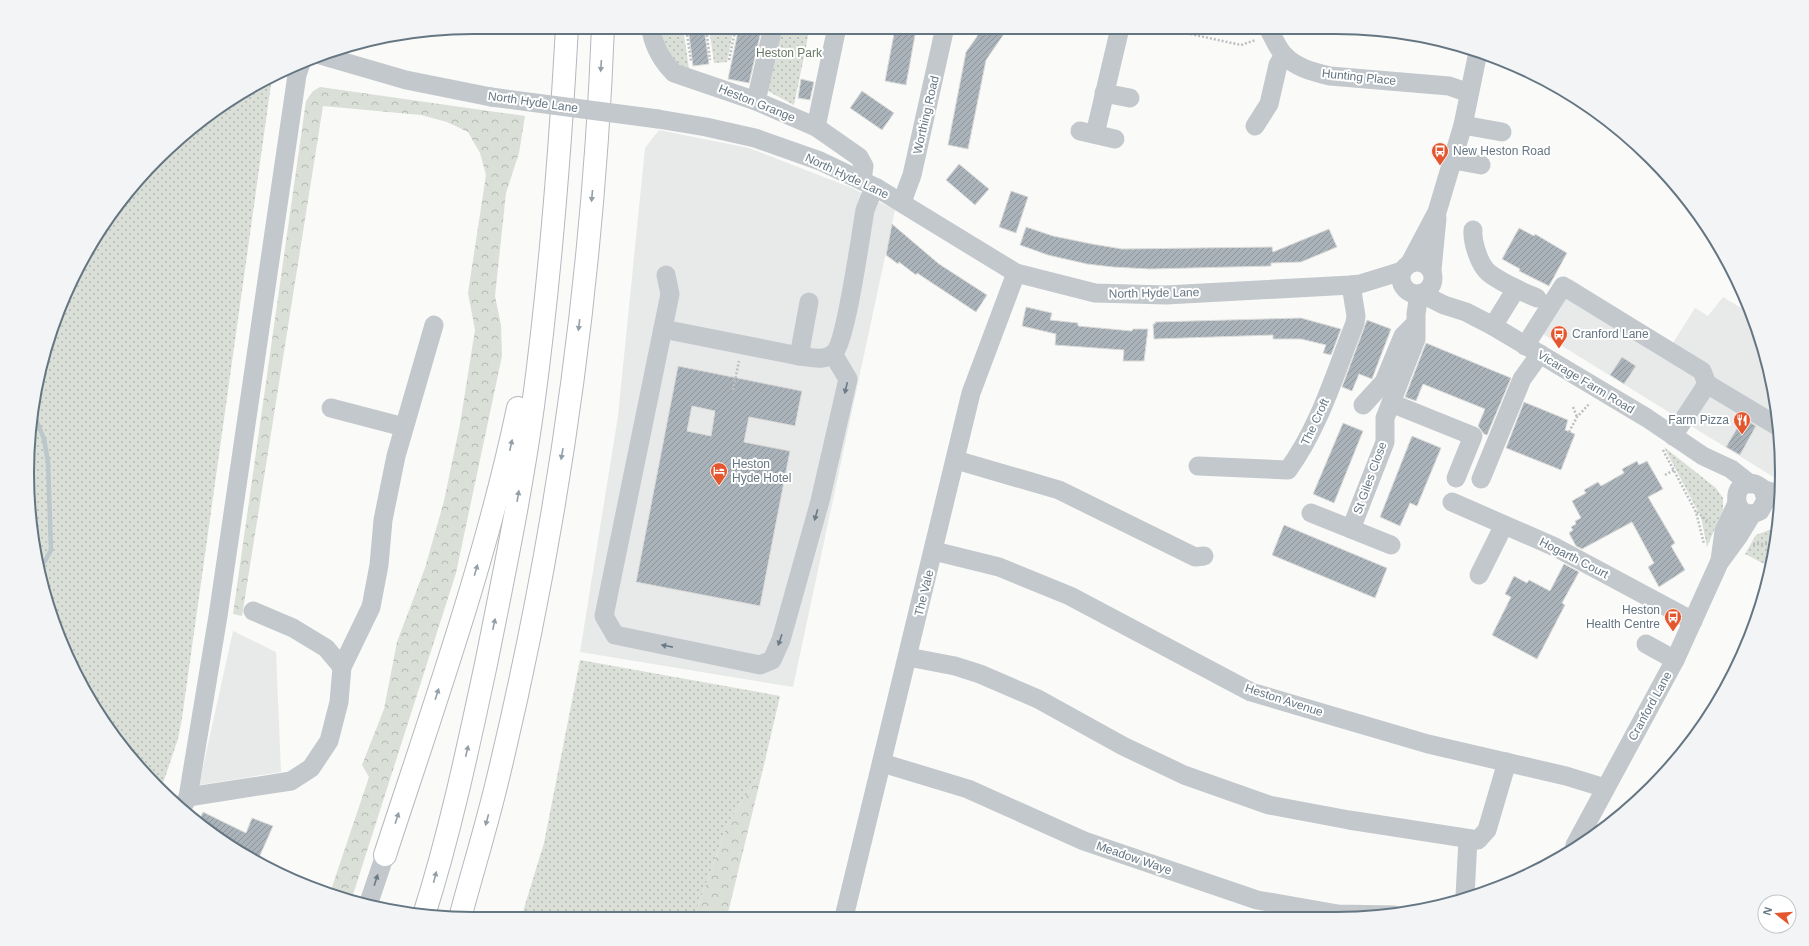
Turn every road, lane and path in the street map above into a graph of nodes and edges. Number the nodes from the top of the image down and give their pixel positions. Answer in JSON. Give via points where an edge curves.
{"nodes":[{"id":1,"x":567,"y":34,"type":"edge"},
{"id":2,"x":603,"y":34,"type":"edge"},
{"id":3,"x":652,"y":34,"type":"edge"},
{"id":4,"x":687,"y":34,"type":"edge"},
{"id":5,"x":707,"y":34,"type":"edge"},
{"id":6,"x":735,"y":34,"type":"edge"},
{"id":7,"x":771,"y":34,"type":"edge"},
{"id":8,"x":836,"y":34,"type":"edge"},
{"id":9,"x":944,"y":34,"type":"edge"},
{"id":10,"x":1119,"y":34,"type":"edge"},
{"id":11,"x":1191,"y":34,"type":"edge"},
{"id":12,"x":1264,"y":34,"type":"edge"},
{"id":13,"x":1272,"y":34,"type":"edge"},
{"id":14,"x":1284,"y":55,"type":"junction"},
{"id":15,"x":1477,"y":57,"type":"edge"},
{"id":16,"x":330,"y":58,"type":"edge"},
{"id":17,"x":710,"y":60,"type":"dead end"},
{"id":18,"x":729,"y":60,"type":"dead end"},
{"id":19,"x":299,"y":70,"type":"edge"},
{"id":20,"x":693,"y":80,"type":"junction"},
{"id":21,"x":1104,"y":93,"type":"junction"},
{"id":22,"x":1469,"y":93,"type":"junction"},
{"id":23,"x":1130,"y":98,"type":"dead end"},
{"id":24,"x":756,"y":101,"type":"junction"},
{"id":25,"x":1463,"y":125,"type":"junction"},
{"id":26,"x":1256,"y":126,"type":"dead end"},
{"id":27,"x":816,"y":127,"type":"junction"},
{"id":28,"x":1502,"y":132,"type":"dead end"},
{"id":29,"x":1115,"y":139,"type":"dead end"},
{"id":30,"x":1454,"y":160,"type":"junction"},
{"id":31,"x":1481,"y":165,"type":"dead end"},
{"id":32,"x":870,"y":184,"type":"junction"},
{"id":33,"x":902,"y":202,"type":"junction"},
{"id":34,"x":1437,"y":212,"type":"junction"},
{"id":35,"x":1473,"y":230,"type":"dead end"},
{"id":36,"x":550,"y":258,"type":"junction"},
{"id":37,"x":1406,"y":267,"type":"junction"},
{"id":38,"x":1016,"y":273,"type":"junction"},
{"id":39,"x":1433,"y":273,"type":"junction"},
{"id":40,"x":666,"y":275,"type":"dead end"},
{"id":41,"x":1356,"y":285,"type":"junction"},
{"id":42,"x":1516,"y":289,"type":"junction"},
{"id":43,"x":1416,"y":293,"type":"junction"},
{"id":44,"x":1537,"y":298,"type":"dead end"},
{"id":45,"x":809,"y":302,"type":"dead end"},
{"id":46,"x":1466,"y":312,"type":"junction"},
{"id":47,"x":1416,"y":323,"type":"junction"},
{"id":48,"x":434,"y":325,"type":"dead end"},
{"id":49,"x":1493,"y":326,"type":"junction"},
{"id":50,"x":663,"y":329,"type":"junction"},
{"id":51,"x":742,"y":344,"type":"junction"},
{"id":52,"x":1533,"y":350,"type":"junction"},
{"id":53,"x":833,"y":354,"type":"junction"},
{"id":54,"x":799,"y":356,"type":"junction"},
{"id":55,"x":1707,"y":384,"type":"junction"},
{"id":56,"x":734,"y":390,"type":"dead end"},
{"id":57,"x":1601,"y":391,"type":"junction"},
{"id":58,"x":1391,"y":403,"type":"junction"},
{"id":59,"x":1363,"y":405,"type":"dead end"},
{"id":60,"x":1573,"y":406,"type":"dead end"},
{"id":61,"x":331,"y":408,"type":"dead end"},
{"id":62,"x":1577,"y":417,"type":"junction"},
{"id":63,"x":1772,"y":423,"type":"edge"},
{"id":64,"x":404,"y":427,"type":"junction"},
{"id":65,"x":1569,"y":432,"type":"dead end"},
{"id":66,"x":1668,"y":443,"type":"junction"},
{"id":67,"x":1703,"y":456,"type":"junction"},
{"id":68,"x":956,"y":460,"type":"junction"},
{"id":69,"x":1198,"y":466,"type":"dead end"},
{"id":70,"x":1674,"y":470,"type":"junction"},
{"id":71,"x":1665,"y":475,"type":"dead end"},
{"id":72,"x":1456,"y":478,"type":"dead end"},
{"id":73,"x":1481,"y":479,"type":"dead end"},
{"id":74,"x":1756,"y":486,"type":"junction"},
{"id":75,"x":1774,"y":493,"type":"edge"},
{"id":76,"x":1452,"y":502,"type":"dead end"},
{"id":77,"x":1753,"y":507,"type":"edge"},
{"id":78,"x":1312,"y":513,"type":"dead end"},
{"id":79,"x":1504,"y":524,"type":"junction"},
{"id":80,"x":1350,"y":529,"type":"junction"},
{"id":81,"x":1391,"y":545,"type":"dead end"},
{"id":82,"x":934,"y":551,"type":"junction"},
{"id":83,"x":1204,"y":556,"type":"dead end"},
{"id":84,"x":1712,"y":557,"type":"junction"},
{"id":85,"x":1479,"y":575,"type":"dead end"},
{"id":86,"x":253,"y":611,"type":"dead end"},
{"id":87,"x":1693,"y":621,"type":"junction"},
{"id":88,"x":1646,"y":644,"type":"dead end"},
{"id":89,"x":908,"y":657,"type":"junction"},
{"id":90,"x":1676,"y":660,"type":"junction"},
{"id":91,"x":342,"y":666,"type":"junction"},
{"id":92,"x":882,"y":762,"type":"junction"},
{"id":93,"x":1507,"y":762,"type":"junction"},
{"id":94,"x":1605,"y":788,"type":"junction"},
{"id":95,"x":185,"y":803,"type":"edge"},
{"id":96,"x":1468,"y":839,"type":"junction"},
{"id":97,"x":1578,"y":839,"type":"edge"},
{"id":98,"x":385,"y":855,"type":"joint"},
{"id":99,"x":1464,"y":893,"type":"edge"},
{"id":100,"x":370,"y":900,"type":"edge"},
{"id":101,"x":426,"y":909,"type":"edge"},
{"id":102,"x":462,"y":912,"type":"edge"},
{"id":103,"x":845,"y":912,"type":"edge"},
{"id":104,"x":1326,"y":912,"type":"edge"}],
"edges":[{"from":1,"to":36,"type":"highway","via":[[561,144]]},
{"from":2,"to":102,"type":"highway","one_way":true,"via":[[586,275],[566,431],[528,643],[497,783]]},
{"from":3,"to":20,"type":"street","name":"Heston Grange","via":[[665,65],[674,73]]},
{"from":4,"to":20,"type":"path"},
{"from":5,"to":17,"type":"path"},
{"from":6,"to":18,"type":"path"},
{"from":7,"to":24,"type":"street"},
{"from":8,"to":27,"type":"street"},
{"from":9,"to":33,"type":"street","name":"Worthing Road","via":[[912,175]]},
{"from":10,"to":21,"type":"street"},
{"from":11,"to":12,"type":"path","via":[[1241,45]]},
{"from":13,"to":14,"type":"street","name":"Hunting Place"},
{"from":14,"to":22,"type":"street","name":"Hunting Place","via":[[1297,66],[1330,76],[1449,86]]},
{"from":14,"to":26,"type":"street","via":[[1278,65],[1269,104]]},
{"from":15,"to":22,"type":"street"},
{"from":16,"to":32,"type":"street","name":"North Hyde Lane","bridge":true,"via":[[406,80],[491,97],[658,119],[755,138],[820,161]]},
{"from":19,"to":95,"type":"street","via":[[219,608]]},
{"from":20,"to":24,"type":"street","name":"Heston Grange"},
{"from":21,"to":23,"type":"street"},
{"from":21,"to":29,"type":"street","via":[[1087,132]]},
{"from":22,"to":25,"type":"street"},
{"from":24,"to":27,"type":"street","name":"Heston Grange"},
{"from":25,"to":28,"type":"street"},
{"from":25,"to":30,"type":"street"},
{"from":27,"to":32,"type":"street","name":"Heston Grange","via":[[859,157]]},
{"from":30,"to":31,"type":"street"},
{"from":30,"to":34,"type":"street"},
{"from":32,"to":33,"type":"street","name":"North Hyde Lane"},
{"from":32,"to":53,"type":"street","via":[[871,195],[865,210],[844,326],[839,346]]},
{"from":33,"to":38,"type":"street","name":"North Hyde Lane"},
{"from":34,"to":37,"type":"street"},
{"from":34,"to":39,"type":"street"},
{"from":35,"to":42,"type":"street","via":[[1472,241],[1488,272]]},
{"from":98,"to":36,"type":"highway","one_way":true,"via":[[457,635],[505,471]]},
{"from":101,"to":36,"type":"highway","one_way":true,"via":[[467,752],[508,558],[533,408]]},
{"from":37,"to":39,"type":"street","via":[[1420,262],[1429,266]]},
{"from":37,"to":41,"type":"street","name":"North Hyde Lane"},
{"from":37,"to":43,"type":"street","via":[[1401,281]]},
{"from":38,"to":41,"type":"street","name":"North Hyde Lane","via":[[1095,294],[1166,295]]},
{"from":38,"to":68,"type":"street","name":"The Vale","via":[[971,393]]},
{"from":39,"to":43,"type":"street","via":[[1431,287]]},
{"from":39,"to":46,"type":"street","name":"Vicarage Farm Road"},
{"from":40,"to":50,"type":"street","via":[[670,294]]},
{"from":41,"to":43,"type":"street","name":"North Hyde Lane"},
{"from":41,"to":69,"type":"street","name":"The Croft","via":[[1355,323],[1322,409],[1301,452],[1288,470]]},
{"from":42,"to":44,"type":"street"},
{"from":42,"to":49,"type":"street"},
{"from":43,"to":46,"type":"street","name":"Vicarage Farm Road"},
{"from":43,"to":47,"type":"street","name":"St Giles Close"},
{"from":45,"to":54,"type":"street"},
{"from":46,"to":49,"type":"street","name":"Vicarage Farm Road"},
{"from":47,"to":58,"type":"street","name":"St Giles Close","via":[[1416,338]]},
{"from":47,"to":59,"type":"street","via":[[1403,336],[1384,382]]},
{"from":48,"to":64,"type":"street"},
{"from":49,"to":52,"type":"street","name":"Vicarage Farm Road"},
{"from":50,"to":51,"type":"street"},
{"from":53,"to":50,"type":"street","one_way":true,"via":[[848,379],[822,493],[781,640],[772,660],[760,664],[615,635],[604,616]]},
{"from":51,"to":54,"type":"street"},
{"from":51,"to":56,"type":"path"},
{"from":52,"to":55,"type":"street","via":[[1563,286],[1702,371]]},
{"from":52,"to":57,"type":"street","name":"Vicarage Farm Road"},
{"from":52,"to":73,"type":"street"},
{"from":53,"to":54,"type":"street","via":[[821,359]]},
{"from":55,"to":63,"type":"street"},
{"from":55,"to":66,"type":"street"},
{"from":57,"to":62,"type":"path"},
{"from":57,"to":66,"type":"street","name":"Vicarage Farm Road","via":[[1647,418]]},
{"from":58,"to":72,"type":"street","via":[[1473,436]]},
{"from":58,"to":80,"type":"street","name":"St Giles Close","via":[[1385,418],[1385,442]]},
{"from":60,"to":62,"type":"path"},
{"from":61,"to":64,"type":"street"},
{"from":62,"to":65,"type":"path"},
{"from":64,"to":91,"type":"street","via":[[383,520],[379,565],[371,607]]},
{"from":66,"to":67,"type":"street","name":"Vicarage Farm Road"},
{"from":66,"to":70,"type":"path"},
{"from":67,"to":74,"type":"street","name":"Vicarage Farm Road","via":[[1731,469]]},
{"from":67,"to":77,"type":"street","name":"Vicarage Farm Road"},
{"from":68,"to":82,"type":"street","name":"The Vale"},
{"from":68,"to":83,"type":"street","via":[[1059,490],[1195,557]]},
{"from":70,"to":71,"type":"path"},
{"from":70,"to":84,"type":"path","via":[[1696,512]]},
{"from":74,"to":75,"type":"street","name":"Vicarage Farm Road"},
{"from":74,"to":77,"type":"street","via":[[1766,500]]},
{"from":74,"to":77,"type":"street","via":[[1740,488]]},
{"from":76,"to":79,"type":"street","name":"Hogarth Court"},
{"from":77,"to":84,"type":"street","name":"Cranford Lane","via":[[1724,531]]},
{"from":78,"to":80,"type":"street","name":"St Giles Close"},
{"from":79,"to":85,"type":"street"},
{"from":79,"to":87,"type":"street","name":"Hogarth Court","via":[[1555,546]]},
{"from":80,"to":81,"type":"street","name":"St Giles Close"},
{"from":82,"to":89,"type":"street","name":"The Vale"},
{"from":82,"to":93,"type":"street","name":"Heston Avenue","via":[[999,567],[1070,596],[1251,692],[1428,744]]},
{"from":84,"to":87,"type":"street","name":"Cranford Lane"},
{"from":86,"to":91,"type":"street","via":[[293,628],[326,648]]},
{"from":87,"to":90,"type":"street","name":"Cranford Lane"},
{"from":88,"to":90,"type":"street"},
{"from":89,"to":92,"type":"street","name":"The Vale"},
{"from":89,"to":96,"type":"street","via":[[955,666],[980,674],[1038,699],[1123,746],[1184,775],[1269,805]]},
{"from":90,"to":94,"type":"street","name":"Cranford Lane"},
{"from":91,"to":95,"type":"street","via":[[339,702],[328,741],[311,768],[291,781]]},
{"from":92,"to":103,"type":"street","name":"The Vale"},
{"from":92,"to":104,"type":"street","name":"Meadow Waye","via":[[968,789],[1084,841],[1257,900]]},
{"from":93,"to":94,"type":"street","name":"Heston Avenue"},
{"from":93,"to":96,"type":"street","via":[[1487,830],[1478,840]]},
{"from":94,"to":97,"type":"street","name":"Cranford Lane"},
{"from":96,"to":99,"type":"street"},
{"from":100,"to":98,"type":"street","one_way":true}]}
